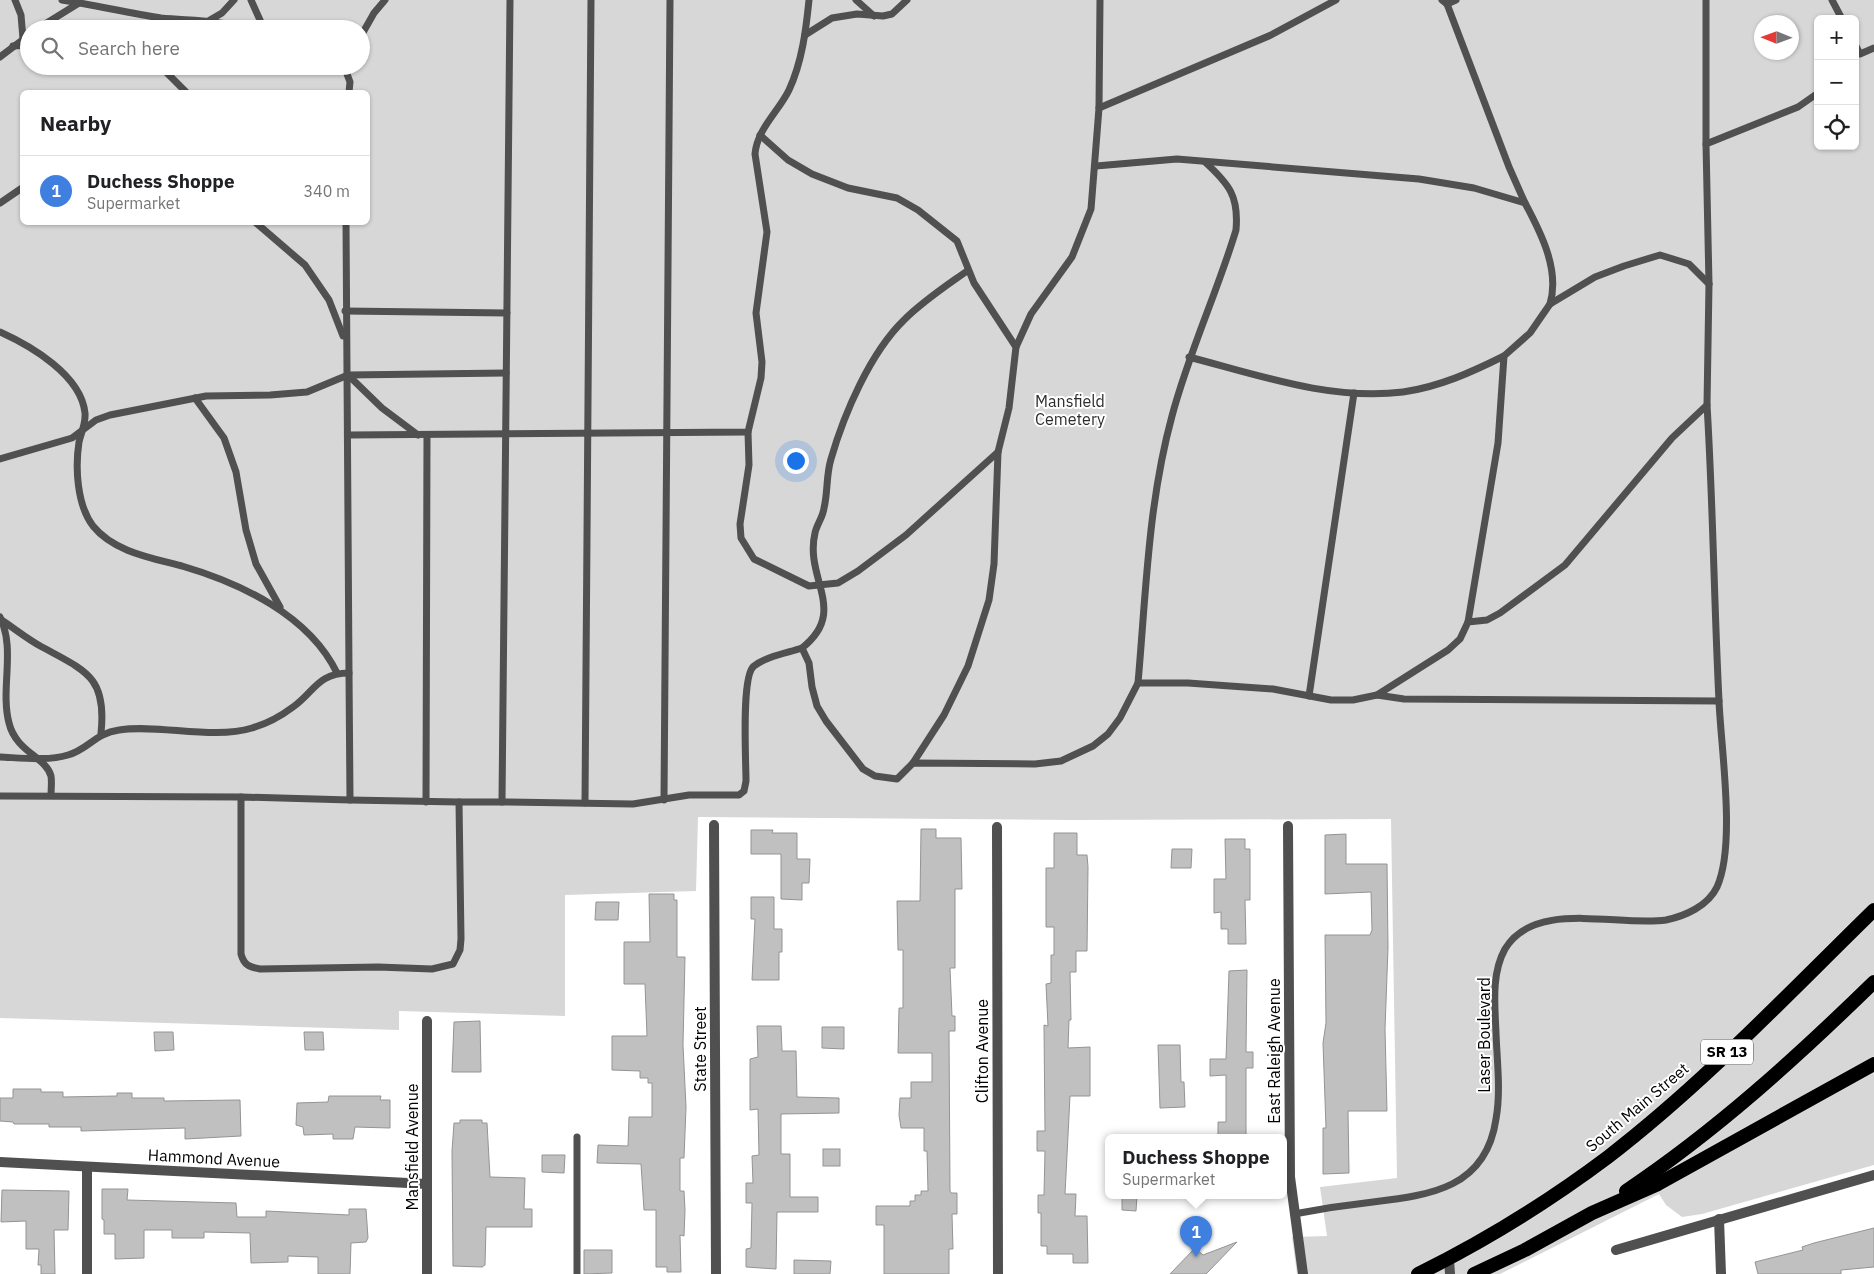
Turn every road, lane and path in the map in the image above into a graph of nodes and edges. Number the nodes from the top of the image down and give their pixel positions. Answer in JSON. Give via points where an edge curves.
{"nodes":[{"id":1,"x":15,"y":0,"type":"edge"},
{"id":2,"x":62,"y":0,"type":"edge"},
{"id":3,"x":234,"y":0,"type":"edge"},
{"id":4,"x":251,"y":0,"type":"edge"},
{"id":5,"x":385,"y":0,"type":"edge"},
{"id":6,"x":510,"y":0,"type":"edge"},
{"id":7,"x":591,"y":0,"type":"edge"},
{"id":8,"x":670,"y":0,"type":"edge"},
{"id":9,"x":809,"y":0,"type":"edge"},
{"id":10,"x":856,"y":0,"type":"edge"},
{"id":11,"x":907,"y":0,"type":"edge"},
{"id":12,"x":1100,"y":0,"type":"edge"},
{"id":13,"x":1336,"y":0,"type":"edge"},
{"id":14,"x":1456,"y":0,"type":"edge"},
{"id":15,"x":1706,"y":0,"type":"edge"},
{"id":16,"x":1832,"y":0,"type":"edge"},
{"id":17,"x":1444,"y":2,"type":"edge"},
{"id":18,"x":79,"y":3,"type":"junction"},
{"id":19,"x":1840,"y":15,"type":"edge"},
{"id":20,"x":874,"y":16,"type":"junction"},
{"id":21,"x":22,"y":20,"type":"edge"},
{"id":22,"x":52,"y":20,"type":"edge"},
{"id":23,"x":209,"y":20,"type":"joint"},
{"id":24,"x":260,"y":20,"type":"edge"},
{"id":25,"x":370,"y":20,"type":"edge"},
{"id":26,"x":805,"y":35,"type":"junction"},
{"id":27,"x":20,"y":41,"type":"edge"},
{"id":28,"x":13,"y":46,"type":"junction"},
{"id":29,"x":20,"y":46,"type":"edge"},
{"id":30,"x":1874,"y":48,"type":"edge"},
{"id":31,"x":1859,"y":56,"type":"edge"},
{"id":32,"x":0,"y":57,"type":"edge"},
{"id":33,"x":169,"y":75,"type":"edge"},
{"id":34,"x":347,"y":75,"type":"edge"},
{"id":35,"x":184,"y":90,"type":"edge"},
{"id":36,"x":349,"y":90,"type":"edge"},
{"id":37,"x":1814,"y":96,"type":"edge"},
{"id":38,"x":1099,"y":108,"type":"junction"},
{"id":39,"x":760,"y":135,"type":"junction"},
{"id":40,"x":1706,"y":144,"type":"junction"},
{"id":41,"x":1205,"y":162,"type":"junction"},
{"id":42,"x":1096,"y":166,"type":"junction"},
{"id":43,"x":20,"y":189,"type":"edge"},
{"id":44,"x":0,"y":203,"type":"edge"},
{"id":45,"x":1525,"y":203,"type":"junction"},
{"id":46,"x":259,"y":225,"type":"edge"},
{"id":47,"x":346,"y":225,"type":"edge"},
{"id":48,"x":967,"y":271,"type":"junction"},
{"id":49,"x":1709,"y":284,"type":"junction"},
{"id":50,"x":1550,"y":304,"type":"junction"},
{"id":51,"x":345,"y":311,"type":"junction"},
{"id":52,"x":507,"y":313,"type":"junction"},
{"id":53,"x":0,"y":332,"type":"edge"},
{"id":54,"x":346,"y":346,"type":"junction"},
{"id":55,"x":1016,"y":347,"type":"junction"},
{"id":56,"x":1504,"y":356,"type":"junction"},
{"id":57,"x":1189,"y":357,"type":"junction"},
{"id":58,"x":506,"y":373,"type":"junction"},
{"id":59,"x":348,"y":375,"type":"junction"},
{"id":60,"x":1354,"y":393,"type":"junction"},
{"id":61,"x":195,"y":398,"type":"junction"},
{"id":62,"x":1707,"y":404,"type":"junction"},
{"id":63,"x":82,"y":432,"type":"junction"},
{"id":64,"x":668,"y":432,"type":"junction"},
{"id":65,"x":748,"y":432,"type":"junction"},
{"id":66,"x":588,"y":434,"type":"junction"},
{"id":67,"x":349,"y":435,"type":"junction"},
{"id":68,"x":418,"y":435,"type":"junction"},
{"id":69,"x":427,"y":435,"type":"junction"},
{"id":70,"x":506,"y":435,"type":"junction"},
{"id":71,"x":998,"y":452,"type":"junction"},
{"id":72,"x":0,"y":458,"type":"edge"},
{"id":73,"x":819,"y":586,"type":"junction"},
{"id":74,"x":281,"y":609,"type":"junction"},
{"id":75,"x":0,"y":618,"type":"edge"},
{"id":76,"x":1468,"y":622,"type":"junction"},
{"id":77,"x":802,"y":648,"type":"junction"},
{"id":78,"x":349,"y":672,"type":"junction"},
{"id":79,"x":337,"y":673,"type":"junction"},
{"id":80,"x":1138,"y":683,"type":"junction"},
{"id":81,"x":1378,"y":694,"type":"junction"},
{"id":82,"x":1308,"y":696,"type":"junction"},
{"id":83,"x":1719,"y":701,"type":"junction"},
{"id":84,"x":101,"y":733,"type":"junction"},
{"id":85,"x":0,"y":758,"type":"edge"},
{"id":86,"x":35,"y":758,"type":"junction"},
{"id":87,"x":913,"y":763,"type":"junction"},
{"id":88,"x":51,"y":795,"type":"junction"},
{"id":89,"x":0,"y":796,"type":"edge"},
{"id":90,"x":241,"y":797,"type":"junction"},
{"id":91,"x":350,"y":800,"type":"junction"},
{"id":92,"x":664,"y":800,"type":"junction"},
{"id":93,"x":426,"y":802,"type":"junction"},
{"id":94,"x":459,"y":802,"type":"junction"},
{"id":95,"x":502,"y":802,"type":"junction"},
{"id":96,"x":585,"y":803,"type":"junction"},
{"id":97,"x":714,"y":825,"type":"dead end"},
{"id":98,"x":1288,"y":826,"type":"dead end"},
{"id":99,"x":997,"y":827,"type":"dead end"},
{"id":100,"x":1874,"y":910,"type":"edge"},
{"id":101,"x":1874,"y":982,"type":"edge"},
{"id":102,"x":427,"y":1021,"type":"dead end"},
{"id":103,"x":1874,"y":1064,"type":"edge"},
{"id":104,"x":577,"y":1137,"type":"dead end"},
{"id":105,"x":0,"y":1162,"type":"edge"},
{"id":106,"x":87,"y":1167,"type":"junction"},
{"id":107,"x":1874,"y":1175,"type":"edge"},
{"id":108,"x":427,"y":1184,"type":"junction"},
{"id":109,"x":1592,"y":1213,"type":"junction"},
{"id":110,"x":1294,"y":1214,"type":"junction"},
{"id":111,"x":1719,"y":1220,"type":"junction"},
{"id":112,"x":1616,"y":1250,"type":"dead end"},
{"id":113,"x":1449,"y":1259,"type":"junction"},
{"id":114,"x":87,"y":1274,"type":"edge"},
{"id":115,"x":427,"y":1274,"type":"edge"},
{"id":116,"x":576,"y":1274,"type":"edge"},
{"id":117,"x":716,"y":1274,"type":"edge"},
{"id":118,"x":998,"y":1274,"type":"edge"},
{"id":119,"x":1303,"y":1274,"type":"edge"},
{"id":120,"x":1418,"y":1274,"type":"edge"},
{"id":121,"x":1450,"y":1274,"type":"edge"},
{"id":122,"x":1474,"y":1274,"type":"edge"},
{"id":123,"x":1721,"y":1274,"type":"edge"}],
"edges":[{"from":1,"to":21,"type":"lane"},
{"from":2,"to":18,"type":"lane"},
{"from":3,"to":23,"type":"lane","via":[[222,13]]},
{"from":4,"to":24,"type":"lane"},
{"from":5,"to":25,"type":"lane"},
{"from":6,"to":52,"type":"lane"},
{"from":7,"to":66,"type":"lane"},
{"from":8,"to":64,"type":"lane"},
{"from":9,"to":26,"type":"lane"},
{"from":10,"to":20,"type":"lane"},
{"from":11,"to":20,"type":"lane","via":[[892,14]]},
{"from":12,"to":38,"type":"lane"},
{"from":13,"to":38,"type":"lane","via":[[1271,35]]},
{"from":14,"to":17,"type":"lane"},
{"from":15,"to":40,"type":"lane","name":"Laser Boulevard"},
{"from":16,"to":19,"type":"lane"},
{"from":17,"to":45,"type":"lane"},
{"from":18,"to":22,"type":"lane"},
{"from":18,"to":23,"type":"lane","via":[[128,13]]},
{"from":20,"to":26,"type":"lane","via":[[857,14],[832,18]]},
{"from":26,"to":39,"type":"lane","via":[[790,87]]},
{"from":27,"to":28,"type":"lane"},
{"from":28,"to":29,"type":"lane"},
{"from":28,"to":32,"type":"lane"},
{"from":30,"to":31,"type":"lane"},
{"from":33,"to":35,"type":"lane"},
{"from":34,"to":36,"type":"lane"},
{"from":37,"to":40,"type":"lane","via":[[1798,107]]},
{"from":38,"to":42,"type":"lane"},
{"from":39,"to":48,"type":"lane","via":[[788,160],[812,174],[848,188],[897,198],[918,210],[957,241]]},
{"from":39,"to":65,"type":"lane","via":[[755,154],[767,232],[756,313],[761,370]]},
{"from":40,"to":49,"type":"lane","name":"Laser Boulevard"},
{"from":41,"to":42,"type":"lane","via":[[1177,159]]},
{"from":41,"to":45,"type":"lane","via":[[1419,179],[1474,188]]},
{"from":41,"to":57,"type":"lane","via":[[1226,181],[1238,213],[1231,248]]},
{"from":42,"to":55,"type":"lane","via":[[1091,209],[1083,234],[1062,273],[1031,314]]},
{"from":43,"to":44,"type":"lane"},
{"from":45,"to":50,"type":"lane","via":[[1545,245],[1554,290]]},
{"from":46,"to":54,"type":"lane","via":[[290,250],[319,284],[338,318]]},
{"from":47,"to":51,"type":"lane"},
{"from":48,"to":55,"type":"lane"},
{"from":48,"to":73,"type":"lane","via":[[890,334],[854,400],[830,461],[824,510],[815,533]]},
{"from":49,"to":50,"type":"lane","via":[[1689,264],[1660,255],[1595,277]]},
{"from":49,"to":62,"type":"lane","name":"Laser Boulevard"},
{"from":50,"to":56,"type":"lane","via":[[1530,333]]},
{"from":51,"to":52,"type":"lane"},
{"from":51,"to":54,"type":"lane"},
{"from":52,"to":58,"type":"lane"},
{"from":53,"to":63,"type":"lane","via":[[51,362],[69,381],[82,400],[85,420]]},
{"from":54,"to":59,"type":"lane"},
{"from":55,"to":71,"type":"lane","via":[[1010,408]]},
{"from":56,"to":60,"type":"lane","via":[[1440,384],[1404,392]]},
{"from":56,"to":76,"type":"lane","via":[[1498,443]]},
{"from":57,"to":60,"type":"lane","via":[[1300,385]]},
{"from":57,"to":80,"type":"lane","via":[[1169,425],[1153,504]]},
{"from":58,"to":59,"type":"lane"},
{"from":58,"to":70,"type":"lane"},
{"from":59,"to":61,"type":"lane","via":[[307,392]]},
{"from":59,"to":67,"type":"lane"},
{"from":59,"to":68,"type":"lane","via":[[382,408]]},
{"from":60,"to":82,"type":"lane"},
{"from":61,"to":63,"type":"lane","via":[[110,415],[96,420]]},
{"from":61,"to":74,"type":"lane","via":[[224,438],[236,472],[246,530],[256,564]]},
{"from":62,"to":76,"type":"lane","via":[[1672,438],[1565,565],[1500,613],[1487,620]]},
{"from":62,"to":83,"type":"lane","name":"Laser Boulevard"},
{"from":63,"to":72,"type":"lane","via":[[54,444]]},
{"from":63,"to":74,"type":"lane","via":[[78,448],[81,499],[93,526],[102,535],[128,550],[185,567],[260,597]]},
{"from":64,"to":65,"type":"lane"},
{"from":64,"to":66,"type":"lane"},
{"from":64,"to":92,"type":"lane"},
{"from":65,"to":73,"type":"lane","via":[[749,465],[740,524],[744,544],[754,559],[801,583]]},
{"from":66,"to":70,"type":"lane"},
{"from":66,"to":96,"type":"lane"},
{"from":67,"to":68,"type":"lane"},
{"from":67,"to":78,"type":"lane"},
{"from":68,"to":69,"type":"lane"},
{"from":69,"to":70,"type":"lane"},
{"from":69,"to":93,"type":"lane"},
{"from":70,"to":95,"type":"lane"},
{"from":71,"to":73,"type":"lane","via":[[876,558],[838,582]]},
{"from":71,"to":87,"type":"lane","via":[[995,556],[989,600],[968,666],[944,715]]},
{"from":73,"to":77,"type":"lane","via":[[825,613],[822,626],[816,637]]},
{"from":74,"to":79,"type":"lane","via":[[311,637]]},
{"from":75,"to":84,"type":"lane","via":[[92,678],[102,704]]},
{"from":75,"to":86,"type":"lane","via":[[7,654],[8,722],[20,746]]},
{"from":76,"to":81,"type":"lane","via":[[1460,639],[1448,650]]},
{"from":77,"to":87,"type":"lane","via":[[809,663],[818,706],[863,769],[885,779],[897,779]]},
{"from":77,"to":92,"type":"lane","via":[[753,666],[749,673],[744,791],[739,795],[689,795]]},
{"from":78,"to":79,"type":"lane"},
{"from":78,"to":91,"type":"lane"},
{"from":79,"to":84,"type":"lane","via":[[321,681],[294,707],[251,729]]},
{"from":80,"to":82,"type":"lane","via":[[1273,689]]},
{"from":80,"to":87,"type":"lane","via":[[1108,734],[1093,746],[1061,761],[1035,764]]},
{"from":81,"to":82,"type":"lane","via":[[1353,700]]},
{"from":81,"to":83,"type":"lane","via":[[1404,699]]},
{"from":83,"to":110,"type":"lane","name":"Laser Boulevard","via":[[1726,811],[1725,858],[1716,890],[1705,903],[1681,916],[1648,921],[1555,920],[1519,933],[1506,947],[1499,962],[1495,1002],[1496,1120],[1489,1146],[1480,1162],[1466,1177],[1433,1193]]},
{"from":84,"to":86,"type":"lane","via":[[70,755]]},
{"from":85,"to":86,"type":"lane"},
{"from":86,"to":88,"type":"lane","via":[[51,776]]},
{"from":88,"to":89,"type":"lane"},
{"from":88,"to":90,"type":"lane"},
{"from":90,"to":91,"type":"lane"},
{"from":90,"to":94,"type":"lane","via":[[240,954],[250,968],[432,969],[453,964],[461,939]]},
{"from":91,"to":93,"type":"lane"},
{"from":92,"to":96,"type":"lane","via":[[633,804]]},
{"from":93,"to":94,"type":"lane"},
{"from":94,"to":95,"type":"lane"},
{"from":95,"to":96,"type":"lane"},
{"from":97,"to":117,"type":"street","name":"State Street"},
{"from":98,"to":110,"type":"street","name":"East Raleigh Avenue","via":[[1290,1177]]},
{"from":99,"to":118,"type":"street","name":"Clifton Avenue"},
{"from":100,"to":113,"type":"highway","name":"South Main Street","number":"SR 13","via":[[1732,1048],[1616,1150],[1512,1223]]},
{"from":101,"to":109,"type":"highway","number":"SR 13","via":[[1731,1114],[1685,1150]]},
{"from":102,"to":108,"type":"street","name":"Mansfield Avenue"},
{"from":103,"to":109,"type":"highway","via":[[1666,1179]]},
{"from":104,"to":116,"type":"lane"},
{"from":105,"to":106,"type":"street","name":"Hammond Avenue"},
{"from":106,"to":108,"type":"street","name":"Hammond Avenue"},
{"from":106,"to":114,"type":"street"},
{"from":107,"to":111,"type":"street"},
{"from":108,"to":115,"type":"street","name":"Mansfield Avenue"},
{"from":109,"to":122,"type":"highway","number":"SR 13"},
{"from":110,"to":119,"type":"street","name":"East Raleigh Avenue"},
{"from":111,"to":112,"type":"street"},
{"from":111,"to":123,"type":"street"},
{"from":113,"to":120,"type":"highway","name":"South Main Street","number":"SR 13"},
{"from":113,"to":121,"type":"street"}]}
